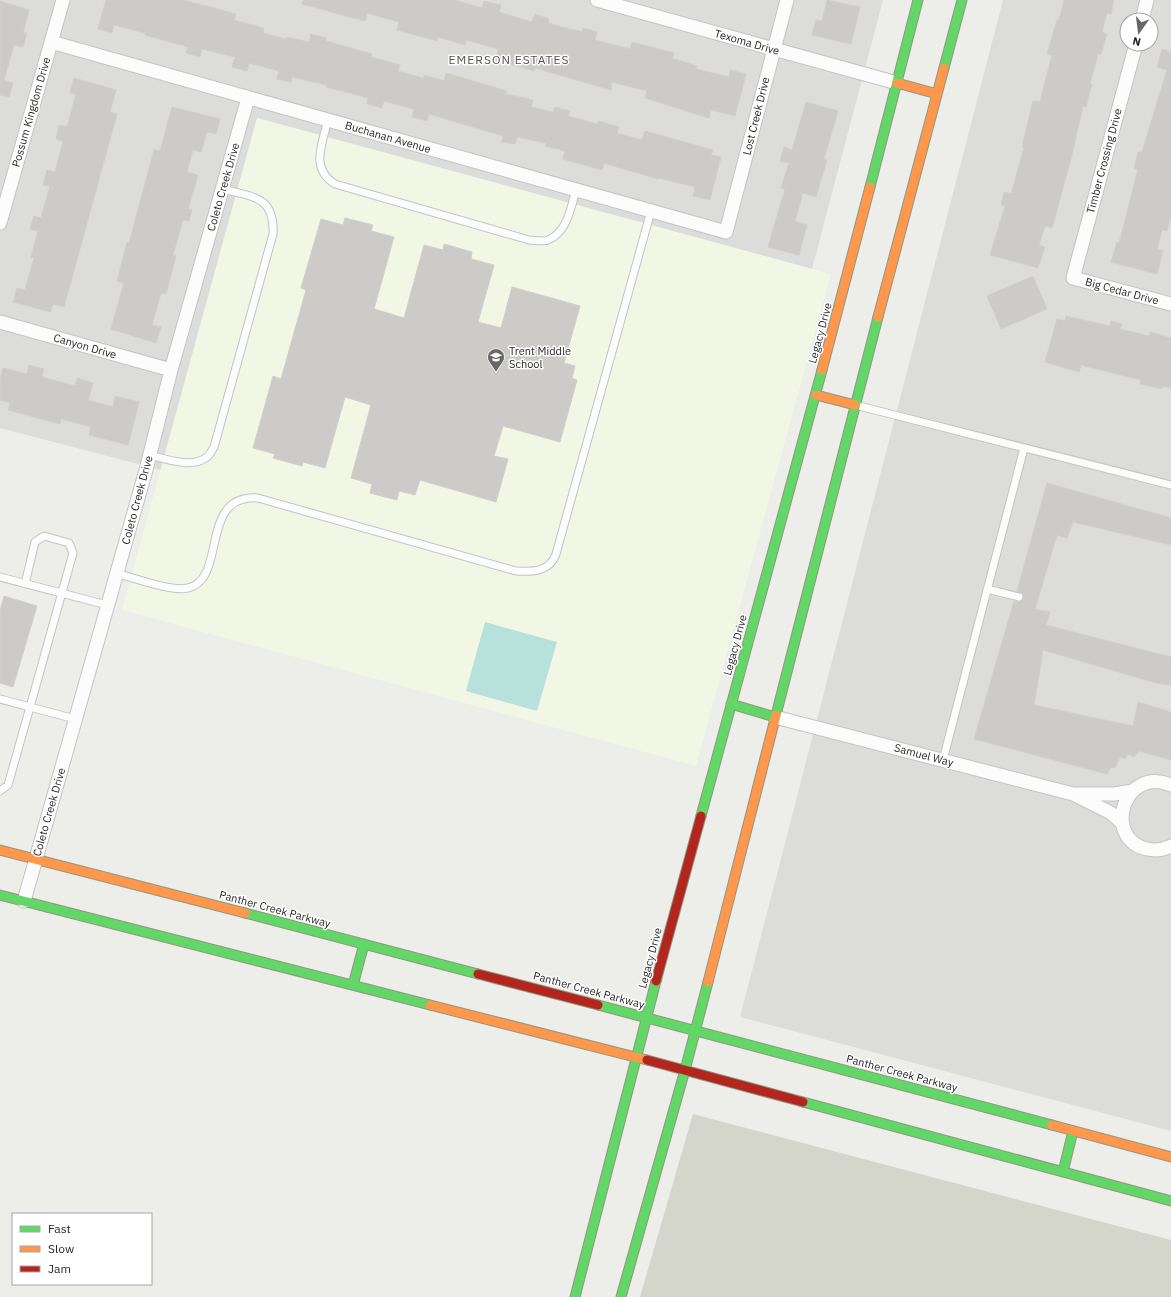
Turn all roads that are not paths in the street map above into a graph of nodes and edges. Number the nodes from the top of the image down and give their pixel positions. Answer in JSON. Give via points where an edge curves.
{"nodes":[{"id":1,"x":63,"y":0,"type":"edge"},
{"id":2,"x":597,"y":0,"type":"edge"},
{"id":3,"x":786,"y":0,"type":"edge"},
{"id":4,"x":918,"y":0,"type":"edge"},
{"id":5,"x":962,"y":0,"type":"edge"},
{"id":6,"x":1147,"y":0,"type":"edge"},
{"id":7,"x":1144,"y":12,"type":"edge"},
{"id":8,"x":51,"y":42,"type":"junction"},
{"id":9,"x":773,"y":50,"type":"junction"},
{"id":10,"x":1134,"y":52,"type":"edge"},
{"id":11,"x":897,"y":83,"type":"junction"},
{"id":12,"x":937,"y":94,"type":"junction"},
{"id":13,"x":248,"y":98,"type":"junction"},
{"id":14,"x":328,"y":120,"type":"junction"},
{"id":15,"x":222,"y":189,"type":"junction"},
{"id":16,"x":576,"y":190,"type":"junction"},
{"id":17,"x":651,"y":211,"type":"junction"},
{"id":18,"x":0,"y":223,"type":"edge"},
{"id":19,"x":726,"y":232,"type":"joint"},
{"id":20,"x":1073,"y":278,"type":"joint"},
{"id":21,"x":1171,"y":304,"type":"edge"},
{"id":22,"x":0,"y":322,"type":"edge"},
{"id":23,"x":171,"y":370,"type":"junction"},
{"id":24,"x":816,"y":394,"type":"junction"},
{"id":25,"x":855,"y":405,"type":"junction"},
{"id":26,"x":1024,"y":448,"type":"junction"},
{"id":27,"x":149,"y":455,"type":"junction"},
{"id":28,"x":1171,"y":485,"type":"edge"},
{"id":29,"x":116,"y":574,"type":"junction"},
{"id":30,"x":0,"y":577,"type":"edge"},
{"id":31,"x":25,"y":584,"type":"junction"},
{"id":32,"x":987,"y":589,"type":"junction"},
{"id":33,"x":61,"y":594,"type":"junction"},
{"id":34,"x":1019,"y":597,"type":"dead end"},
{"id":35,"x":107,"y":605,"type":"junction"},
{"id":36,"x":0,"y":699,"type":"edge"},
{"id":37,"x":731,"y":704,"type":"junction"},
{"id":38,"x":30,"y":707,"type":"junction"},
{"id":39,"x":775,"y":717,"type":"junction"},
{"id":40,"x":75,"y":719,"type":"junction"},
{"id":41,"x":943,"y":760,"type":"junction"},
{"id":42,"x":1171,"y":785,"type":"edge"},
{"id":43,"x":0,"y":791,"type":"edge"},
{"id":44,"x":1133,"y":791,"type":"junction"},
{"id":45,"x":1073,"y":794,"type":"junction"},
{"id":46,"x":1122,"y":823,"type":"junction"},
{"id":47,"x":1171,"y":846,"type":"edge"},
{"id":48,"x":0,"y":850,"type":"edge"},
{"id":49,"x":36,"y":859,"type":"junction"},
{"id":50,"x":0,"y":895,"type":"edge"},
{"id":51,"x":24,"y":901,"type":"junction"},
{"id":52,"x":364,"y":944,"type":"junction"},
{"id":53,"x":353,"y":985,"type":"junction"},
{"id":54,"x":646,"y":1017,"type":"junction"},
{"id":55,"x":695,"y":1030,"type":"junction"},
{"id":56,"x":636,"y":1057,"type":"junction"},
{"id":57,"x":685,"y":1070,"type":"junction"},
{"id":58,"x":1073,"y":1131,"type":"junction"},
{"id":59,"x":1171,"y":1157,"type":"edge"},
{"id":60,"x":1063,"y":1172,"type":"junction"},
{"id":61,"x":1171,"y":1201,"type":"edge"},
{"id":62,"x":575,"y":1297,"type":"edge"},
{"id":63,"x":621,"y":1297,"type":"edge"}],
"edges":[{"from":1,"to":8,"type":"street","name":"Possum Kingdom Drive"},
{"from":2,"to":9,"type":"street","name":"Texoma Drive"},
{"from":3,"to":9,"type":"street","name":"Lost Creek Drive"},
{"from":4,"to":11,"type":"main road","name":"Legacy Drive"},
{"from":5,"to":12,"type":"main road"},
{"from":6,"to":7,"type":"street"},
{"from":8,"to":13,"type":"street","name":"Buchanan Avenue"},
{"from":8,"to":18,"type":"street","name":"Possum Kingdom Drive"},
{"from":9,"to":11,"type":"street","name":"Texoma Drive"},
{"from":9,"to":19,"type":"street","name":"Lost Creek Drive"},
{"from":10,"to":20,"type":"street","name":"Timber Crossing Drive"},
{"from":11,"to":12,"type":"main road"},
{"from":11,"to":24,"type":"main road","name":"Legacy Drive"},
{"from":12,"to":25,"type":"main road"},
{"from":13,"to":14,"type":"street","name":"Buchanan Avenue"},
{"from":13,"to":15,"type":"street","name":"Coleto Creek Drive"},
{"from":14,"to":16,"type":"street","name":"Buchanan Avenue"},
{"from":14,"to":16,"type":"lane","via":[[319,158],[321,169],[327,179],[335,184],[529,240],[547,241],[558,234],[567,219]]},
{"from":15,"to":23,"type":"street","name":"Coleto Creek Drive"},
{"from":15,"to":27,"type":"lane","via":[[256,198],[267,205],[272,214],[273,234],[214,447],[208,457],[186,463]]},
{"from":16,"to":17,"type":"street","name":"Buchanan Avenue"},
{"from":17,"to":19,"type":"street","name":"Buchanan Avenue"},
{"from":17,"to":29,"type":"lane","via":[[556,554],[548,566],[540,571],[516,571],[258,498],[246,497],[234,502],[225,511],[207,570],[198,584],[178,589]]},
{"from":20,"to":21,"type":"street","name":"Big Cedar Drive"},
{"from":22,"to":23,"type":"street","name":"Canyon Drive"},
{"from":23,"to":27,"type":"street","name":"Coleto Creek Drive"},
{"from":24,"to":25,"type":"main road"},
{"from":24,"to":37,"type":"main road","name":"Legacy Drive"},
{"from":25,"to":26,"type":"lane"},
{"from":25,"to":39,"type":"main road"},
{"from":26,"to":28,"type":"lane"},
{"from":26,"to":32,"type":"lane"},
{"from":27,"to":29,"type":"street","name":"Coleto Creek Drive"},
{"from":29,"to":35,"type":"street","name":"Coleto Creek Drive"},
{"from":30,"to":31,"type":"lane"},
{"from":31,"to":33,"type":"lane"},
{"from":31,"to":33,"type":"lane","via":[[35,542],[44,536],[56,539],[69,543],[72,553]]},
{"from":32,"to":34,"type":"lane"},
{"from":32,"to":41,"type":"lane"},
{"from":33,"to":35,"type":"lane"},
{"from":33,"to":38,"type":"lane"},
{"from":35,"to":40,"type":"street","name":"Coleto Creek Drive"},
{"from":36,"to":38,"type":"lane"},
{"from":37,"to":39,"type":"main road"},
{"from":37,"to":54,"type":"main road","name":"Legacy Drive"},
{"from":38,"to":40,"type":"lane"},
{"from":38,"to":43,"type":"lane","via":[[8,785]]},
{"from":39,"to":41,"type":"street","name":"Samuel Way"},
{"from":39,"to":55,"type":"main road"},
{"from":40,"to":49,"type":"street","name":"Coleto Creek Drive"},
{"from":41,"to":45,"type":"street","name":"Samuel Way"},
{"from":42,"to":44,"type":"street","name":"Samuel Way","via":[[1153,782],[1142,784]]},
{"from":44,"to":45,"type":"street","name":"Samuel Way","via":[[1114,794]]},
{"from":44,"to":46,"type":"street","via":[[1125,800]]},
{"from":45,"to":46,"type":"street","name":"Samuel Way","via":[[1111,813]]},
{"from":46,"to":47,"type":"street","via":[[1130,838],[1143,848],[1154,850]]},
{"from":48,"to":49,"type":"main road","name":"Panther Creek Parkway"},
{"from":49,"to":51,"type":"street","name":"Coleto Creek Drive"},
{"from":49,"to":52,"type":"main road","name":"Panther Creek Parkway"},
{"from":50,"to":51,"type":"main road"},
{"from":51,"to":53,"type":"main road"},
{"from":52,"to":53,"type":"main road"},
{"from":52,"to":54,"type":"main road","name":"Panther Creek Parkway"},
{"from":53,"to":56,"type":"main road"},
{"from":54,"to":55,"type":"main road","name":"Panther Creek Parkway"},
{"from":54,"to":56,"type":"main road","name":"Legacy Drive"},
{"from":55,"to":57,"type":"main road"},
{"from":55,"to":58,"type":"main road","name":"Panther Creek Parkway"},
{"from":56,"to":57,"type":"main road"},
{"from":56,"to":62,"type":"main road","name":"Legacy Drive"},
{"from":57,"to":60,"type":"main road"},
{"from":57,"to":63,"type":"main road"},
{"from":58,"to":59,"type":"main road","name":"Panther Creek Parkway"},
{"from":58,"to":60,"type":"main road"},
{"from":60,"to":61,"type":"main road"}]}
